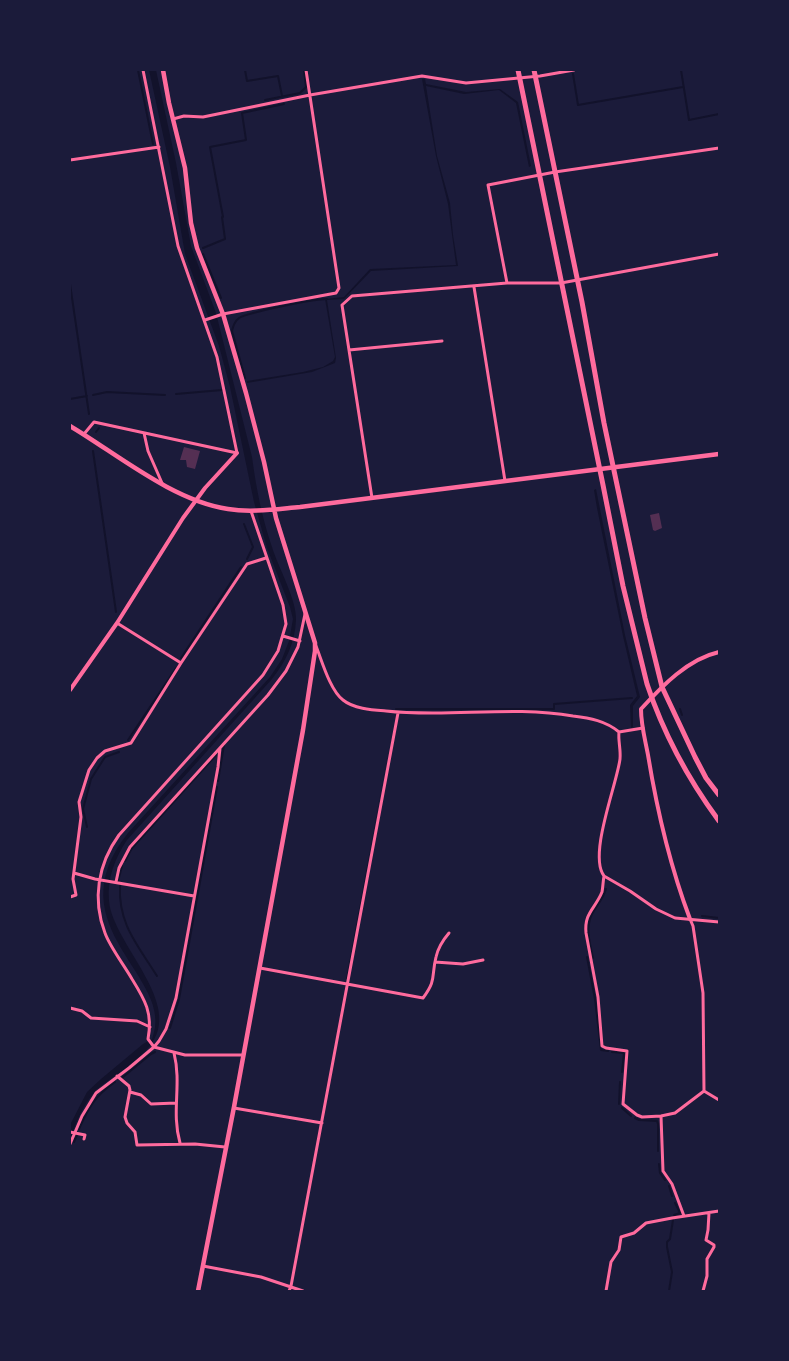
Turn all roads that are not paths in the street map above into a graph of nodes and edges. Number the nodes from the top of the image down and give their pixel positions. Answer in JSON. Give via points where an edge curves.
{"nodes":[{"id":1,"x":143,"y":70,"type":"edge"},
{"id":2,"x":163,"y":70,"type":"edge"},
{"id":3,"x":306,"y":70,"type":"edge"},
{"id":4,"x":518,"y":70,"type":"edge"},
{"id":5,"x":534,"y":70,"type":"edge"},
{"id":6,"x":574,"y":70,"type":"edge"},
{"id":7,"x":535,"y":76,"type":"junction"},
{"id":8,"x":519,"y":78,"type":"junction"},
{"id":9,"x":310,"y":95,"type":"junction"},
{"id":10,"x":173,"y":119,"type":"junction"},
{"id":11,"x":159,"y":147,"type":"junction"},
{"id":12,"x":719,"y":148,"type":"edge"},
{"id":13,"x":70,"y":160,"type":"edge"},
{"id":14,"x":555,"y":172,"type":"junction"},
{"id":15,"x":539,"y":175,"type":"junction"},
{"id":16,"x":719,"y":254,"type":"edge"},
{"id":17,"x":576,"y":279,"type":"junction"},
{"id":18,"x":507,"y":283,"type":"junction"},
{"id":19,"x":561,"y":283,"type":"junction"},
{"id":20,"x":474,"y":287,"type":"junction"},
{"id":21,"x":221,"y":315,"type":"junction"},
{"id":22,"x":205,"y":320,"type":"junction"},
{"id":23,"x":442,"y":341,"type":"dead end"},
{"id":24,"x":349,"y":350,"type":"junction"},
{"id":25,"x":70,"y":426,"type":"edge"},
{"id":26,"x":144,"y":433,"type":"junction"},
{"id":27,"x":84,"y":434,"type":"junction"},
{"id":28,"x":237,"y":453,"type":"junction"},
{"id":29,"x":719,"y":454,"type":"edge"},
{"id":30,"x":614,"y":467,"type":"junction"},
{"id":31,"x":600,"y":469,"type":"junction"},
{"id":32,"x":505,"y":481,"type":"junction"},
{"id":33,"x":162,"y":484,"type":"junction"},
{"id":34,"x":372,"y":498,"type":"junction"},
{"id":35,"x":196,"y":500,"type":"junction"},
{"id":36,"x":274,"y":509,"type":"junction"},
{"id":37,"x":252,"y":510,"type":"junction"},
{"id":38,"x":266,"y":558,"type":"junction"},
{"id":39,"x":305,"y":614,"type":"junction"},
{"id":40,"x":117,"y":622,"type":"junction"},
{"id":41,"x":283,"y":636,"type":"junction"},
{"id":42,"x":300,"y":641,"type":"junction"},
{"id":43,"x":315,"y":643,"type":"junction"},
{"id":44,"x":719,"y":652,"type":"edge"},
{"id":45,"x":181,"y":663,"type":"junction"},
{"id":46,"x":662,"y":687,"type":"junction"},
{"id":47,"x":70,"y":690,"type":"edge"},
{"id":48,"x":651,"y":698,"type":"junction"},
{"id":49,"x":398,"y":713,"type":"junction"},
{"id":50,"x":642,"y":728,"type":"junction"},
{"id":51,"x":619,"y":732,"type":"junction"},
{"id":52,"x":220,"y":748,"type":"junction"},
{"id":53,"x":719,"y":795,"type":"edge"},
{"id":54,"x":719,"y":821,"type":"edge"},
{"id":55,"x":74,"y":873,"type":"junction"},
{"id":56,"x":604,"y":876,"type":"junction"},
{"id":57,"x":99,"y":879,"type":"junction"},
{"id":58,"x":115,"y":882,"type":"junction"},
{"id":59,"x":194,"y":896,"type":"junction"},
{"id":60,"x":70,"y":897,"type":"edge"},
{"id":61,"x":690,"y":919,"type":"junction"},
{"id":62,"x":719,"y":922,"type":"edge"},
{"id":63,"x":449,"y":933,"type":"dead end"},
{"id":64,"x":483,"y":960,"type":"dead end"},
{"id":65,"x":435,"y":962,"type":"junction"},
{"id":66,"x":259,"y":968,"type":"junction"},
{"id":67,"x":348,"y":984,"type":"junction"},
{"id":68,"x":70,"y":1008,"type":"edge"},
{"id":69,"x":150,"y":1028,"type":"junction"},
{"id":70,"x":154,"y":1046,"type":"junction"},
{"id":71,"x":174,"y":1053,"type":"junction"},
{"id":72,"x":243,"y":1056,"type":"junction"},
{"id":73,"x":117,"y":1076,"type":"junction"},
{"id":74,"x":130,"y":1092,"type":"junction"},
{"id":75,"x":704,"y":1092,"type":"junction"},
{"id":76,"x":719,"y":1100,"type":"edge"},
{"id":77,"x":176,"y":1103,"type":"junction"},
{"id":78,"x":234,"y":1108,"type":"junction"},
{"id":79,"x":661,"y":1116,"type":"junction"},
{"id":80,"x":322,"y":1123,"type":"junction"},
{"id":81,"x":70,"y":1132,"type":"edge"},
{"id":82,"x":75,"y":1132,"type":"junction"},
{"id":83,"x":84,"y":1139,"type":"dead end"},
{"id":84,"x":70,"y":1144,"type":"edge"},
{"id":85,"x":180,"y":1144,"type":"junction"},
{"id":86,"x":225,"y":1147,"type":"junction"},
{"id":87,"x":719,"y":1211,"type":"edge"},
{"id":88,"x":708,"y":1213,"type":"junction"},
{"id":89,"x":684,"y":1216,"type":"junction"},
{"id":90,"x":714,"y":1245,"type":"junction"},
{"id":91,"x":719,"y":1245,"type":"edge"},
{"id":92,"x":202,"y":1266,"type":"junction"},
{"id":93,"x":291,"y":1286,"type":"junction"},
{"id":94,"x":198,"y":1291,"type":"edge"},
{"id":95,"x":289,"y":1291,"type":"edge"},
{"id":96,"x":303,"y":1291,"type":"edge"},
{"id":97,"x":606,"y":1291,"type":"edge"},
{"id":98,"x":703,"y":1291,"type":"edge"}],
"edges":[{"from":1,"to":11,"type":"street"},
{"from":2,"to":10,"type":"main road"},
{"from":3,"to":9,"type":"street"},
{"from":4,"to":8,"type":"highway"},
{"from":5,"to":7,"type":"highway"},
{"from":6,"to":7,"type":"street"},
{"from":7,"to":8,"type":"street"},
{"from":7,"to":14,"type":"highway"},
{"from":8,"to":9,"type":"street","via":[[466,83],[422,76]]},
{"from":8,"to":15,"type":"highway"},
{"from":9,"to":10,"type":"street","via":[[204,117]]},
{"from":9,"to":21,"type":"street","via":[[339,288],[336,293]]},
{"from":10,"to":21,"type":"main road","via":[[185,168],[197,248]]},
{"from":11,"to":13,"type":"street"},
{"from":11,"to":22,"type":"street","via":[[178,246]]},
{"from":12,"to":14,"type":"street"},
{"from":14,"to":15,"type":"street"},
{"from":14,"to":17,"type":"highway"},
{"from":15,"to":18,"type":"street","via":[[488,185]]},
{"from":15,"to":19,"type":"highway"},
{"from":16,"to":17,"type":"street"},
{"from":17,"to":19,"type":"street"},
{"from":17,"to":30,"type":"highway"},
{"from":18,"to":19,"type":"street"},
{"from":18,"to":20,"type":"street"},
{"from":19,"to":31,"type":"highway"},
{"from":20,"to":24,"type":"street","via":[[352,296],[342,305]]},
{"from":20,"to":32,"type":"street"},
{"from":21,"to":22,"type":"street"},
{"from":21,"to":36,"type":"main road","via":[[246,393]]},
{"from":22,"to":28,"type":"street","via":[[217,357]]},
{"from":23,"to":24,"type":"street"},
{"from":24,"to":34,"type":"street"},
{"from":25,"to":27,"type":"main road"},
{"from":26,"to":27,"type":"street","via":[[94,422]]},
{"from":26,"to":28,"type":"street"},
{"from":26,"to":33,"type":"street"},
{"from":27,"to":33,"type":"main road"},
{"from":28,"to":35,"type":"street"},
{"from":29,"to":30,"type":"main road"},
{"from":30,"to":31,"type":"main road"},
{"from":30,"to":46,"type":"highway"},
{"from":31,"to":32,"type":"main road"},
{"from":31,"to":48,"type":"highway","via":[[621,576]]},
{"from":32,"to":34,"type":"main road"},
{"from":33,"to":35,"type":"main road"},
{"from":34,"to":36,"type":"main road"},
{"from":35,"to":37,"type":"main road","via":[[227,509]]},
{"from":35,"to":40,"type":"street"},
{"from":36,"to":37,"type":"main road"},
{"from":36,"to":39,"type":"main road"},
{"from":37,"to":38,"type":"street"},
{"from":38,"to":41,"type":"street","via":[[283,605],[286,624]]},
{"from":38,"to":45,"type":"street","via":[[247,564]]},
{"from":39,"to":42,"type":"street"},
{"from":39,"to":43,"type":"main road"},
{"from":40,"to":45,"type":"street"},
{"from":40,"to":47,"type":"street"},
{"from":41,"to":42,"type":"street"},
{"from":41,"to":57,"type":"street","via":[[263,675],[119,835],[105,858]]},
{"from":42,"to":52,"type":"street","via":[[280,680]]},
{"from":43,"to":49,"type":"street","via":[[337,694],[344,702],[370,710]]},
{"from":43,"to":66,"type":"main road","via":[[306,710]]},
{"from":44,"to":46,"type":"street","via":[[692,664]]},
{"from":45,"to":55,"type":"street","via":[[131,743],[105,751],[89,770],[78,802],[81,817]]},
{"from":46,"to":48,"type":"street"},
{"from":46,"to":53,"type":"highway","via":[[703,771]]},
{"from":48,"to":50,"type":"street","via":[[642,709]]},
{"from":48,"to":54,"type":"highway","via":[[684,767]]},
{"from":49,"to":51,"type":"street","via":[[545,712],[584,717],[612,726]]},
{"from":49,"to":67,"type":"street"},
{"from":50,"to":51,"type":"street"},
{"from":50,"to":61,"type":"street","via":[[666,842]]},
{"from":51,"to":56,"type":"street","via":[[620,758],[599,856]]},
{"from":52,"to":58,"type":"street","via":[[130,847]]},
{"from":52,"to":59,"type":"street"},
{"from":55,"to":57,"type":"street"},
{"from":55,"to":60,"type":"street","via":[[76,895]]},
{"from":56,"to":61,"type":"street","via":[[656,910],[675,918]]},
{"from":56,"to":79,"type":"street","via":[[602,892],[585,924],[598,997],[602,1046],[627,1050],[623,1104],[642,1117]]},
{"from":57,"to":58,"type":"street"},
{"from":57,"to":69,"type":"street","via":[[98,895],[105,932],[144,999]]},
{"from":58,"to":59,"type":"street"},
{"from":59,"to":70,"type":"street","via":[[176,998],[166,1029]]},
{"from":61,"to":62,"type":"street"},
{"from":61,"to":75,"type":"street","via":[[703,993]]},
{"from":63,"to":65,"type":"street","via":[[438,949]]},
{"from":64,"to":65,"type":"street","via":[[463,964]]},
{"from":65,"to":67,"type":"street","via":[[433,982],[423,998]]},
{"from":66,"to":67,"type":"street"},
{"from":66,"to":72,"type":"main road"},
{"from":67,"to":80,"type":"street"},
{"from":68,"to":69,"type":"street","via":[[91,1018],[137,1021]]},
{"from":69,"to":70,"type":"street","via":[[148,1039]]},
{"from":70,"to":71,"type":"street"},
{"from":70,"to":73,"type":"street"},
{"from":71,"to":72,"type":"street"},
{"from":71,"to":77,"type":"street","via":[[178,1076]]},
{"from":72,"to":78,"type":"main road"},
{"from":73,"to":74,"type":"street","via":[[129,1086]]},
{"from":73,"to":82,"type":"street","via":[[96,1094]]},
{"from":74,"to":77,"type":"street","via":[[151,1104]]},
{"from":74,"to":85,"type":"street","via":[[125,1117],[135,1132],[137,1145]]},
{"from":75,"to":76,"type":"street"},
{"from":75,"to":79,"type":"street","via":[[675,1113]]},
{"from":77,"to":85,"type":"street","via":[[175,1123]]},
{"from":78,"to":80,"type":"street"},
{"from":78,"to":86,"type":"main road"},
{"from":79,"to":89,"type":"street","via":[[663,1171],[672,1184]]},
{"from":80,"to":93,"type":"street"},
{"from":81,"to":82,"type":"street"},
{"from":82,"to":83,"type":"street","via":[[85,1135]]},
{"from":82,"to":84,"type":"street"},
{"from":85,"to":86,"type":"street"},
{"from":86,"to":92,"type":"main road"},
{"from":87,"to":88,"type":"street"},
{"from":88,"to":89,"type":"street"},
{"from":88,"to":90,"type":"street","via":[[706,1240]]},
{"from":89,"to":97,"type":"street","via":[[646,1223],[634,1233],[621,1237],[619,1250],[611,1262]]},
{"from":90,"to":91,"type":"street"},
{"from":90,"to":98,"type":"street","via":[[707,1259],[708,1276]]},
{"from":92,"to":93,"type":"street"},
{"from":92,"to":94,"type":"main road"},
{"from":93,"to":95,"type":"street"},
{"from":93,"to":96,"type":"street"}]}
